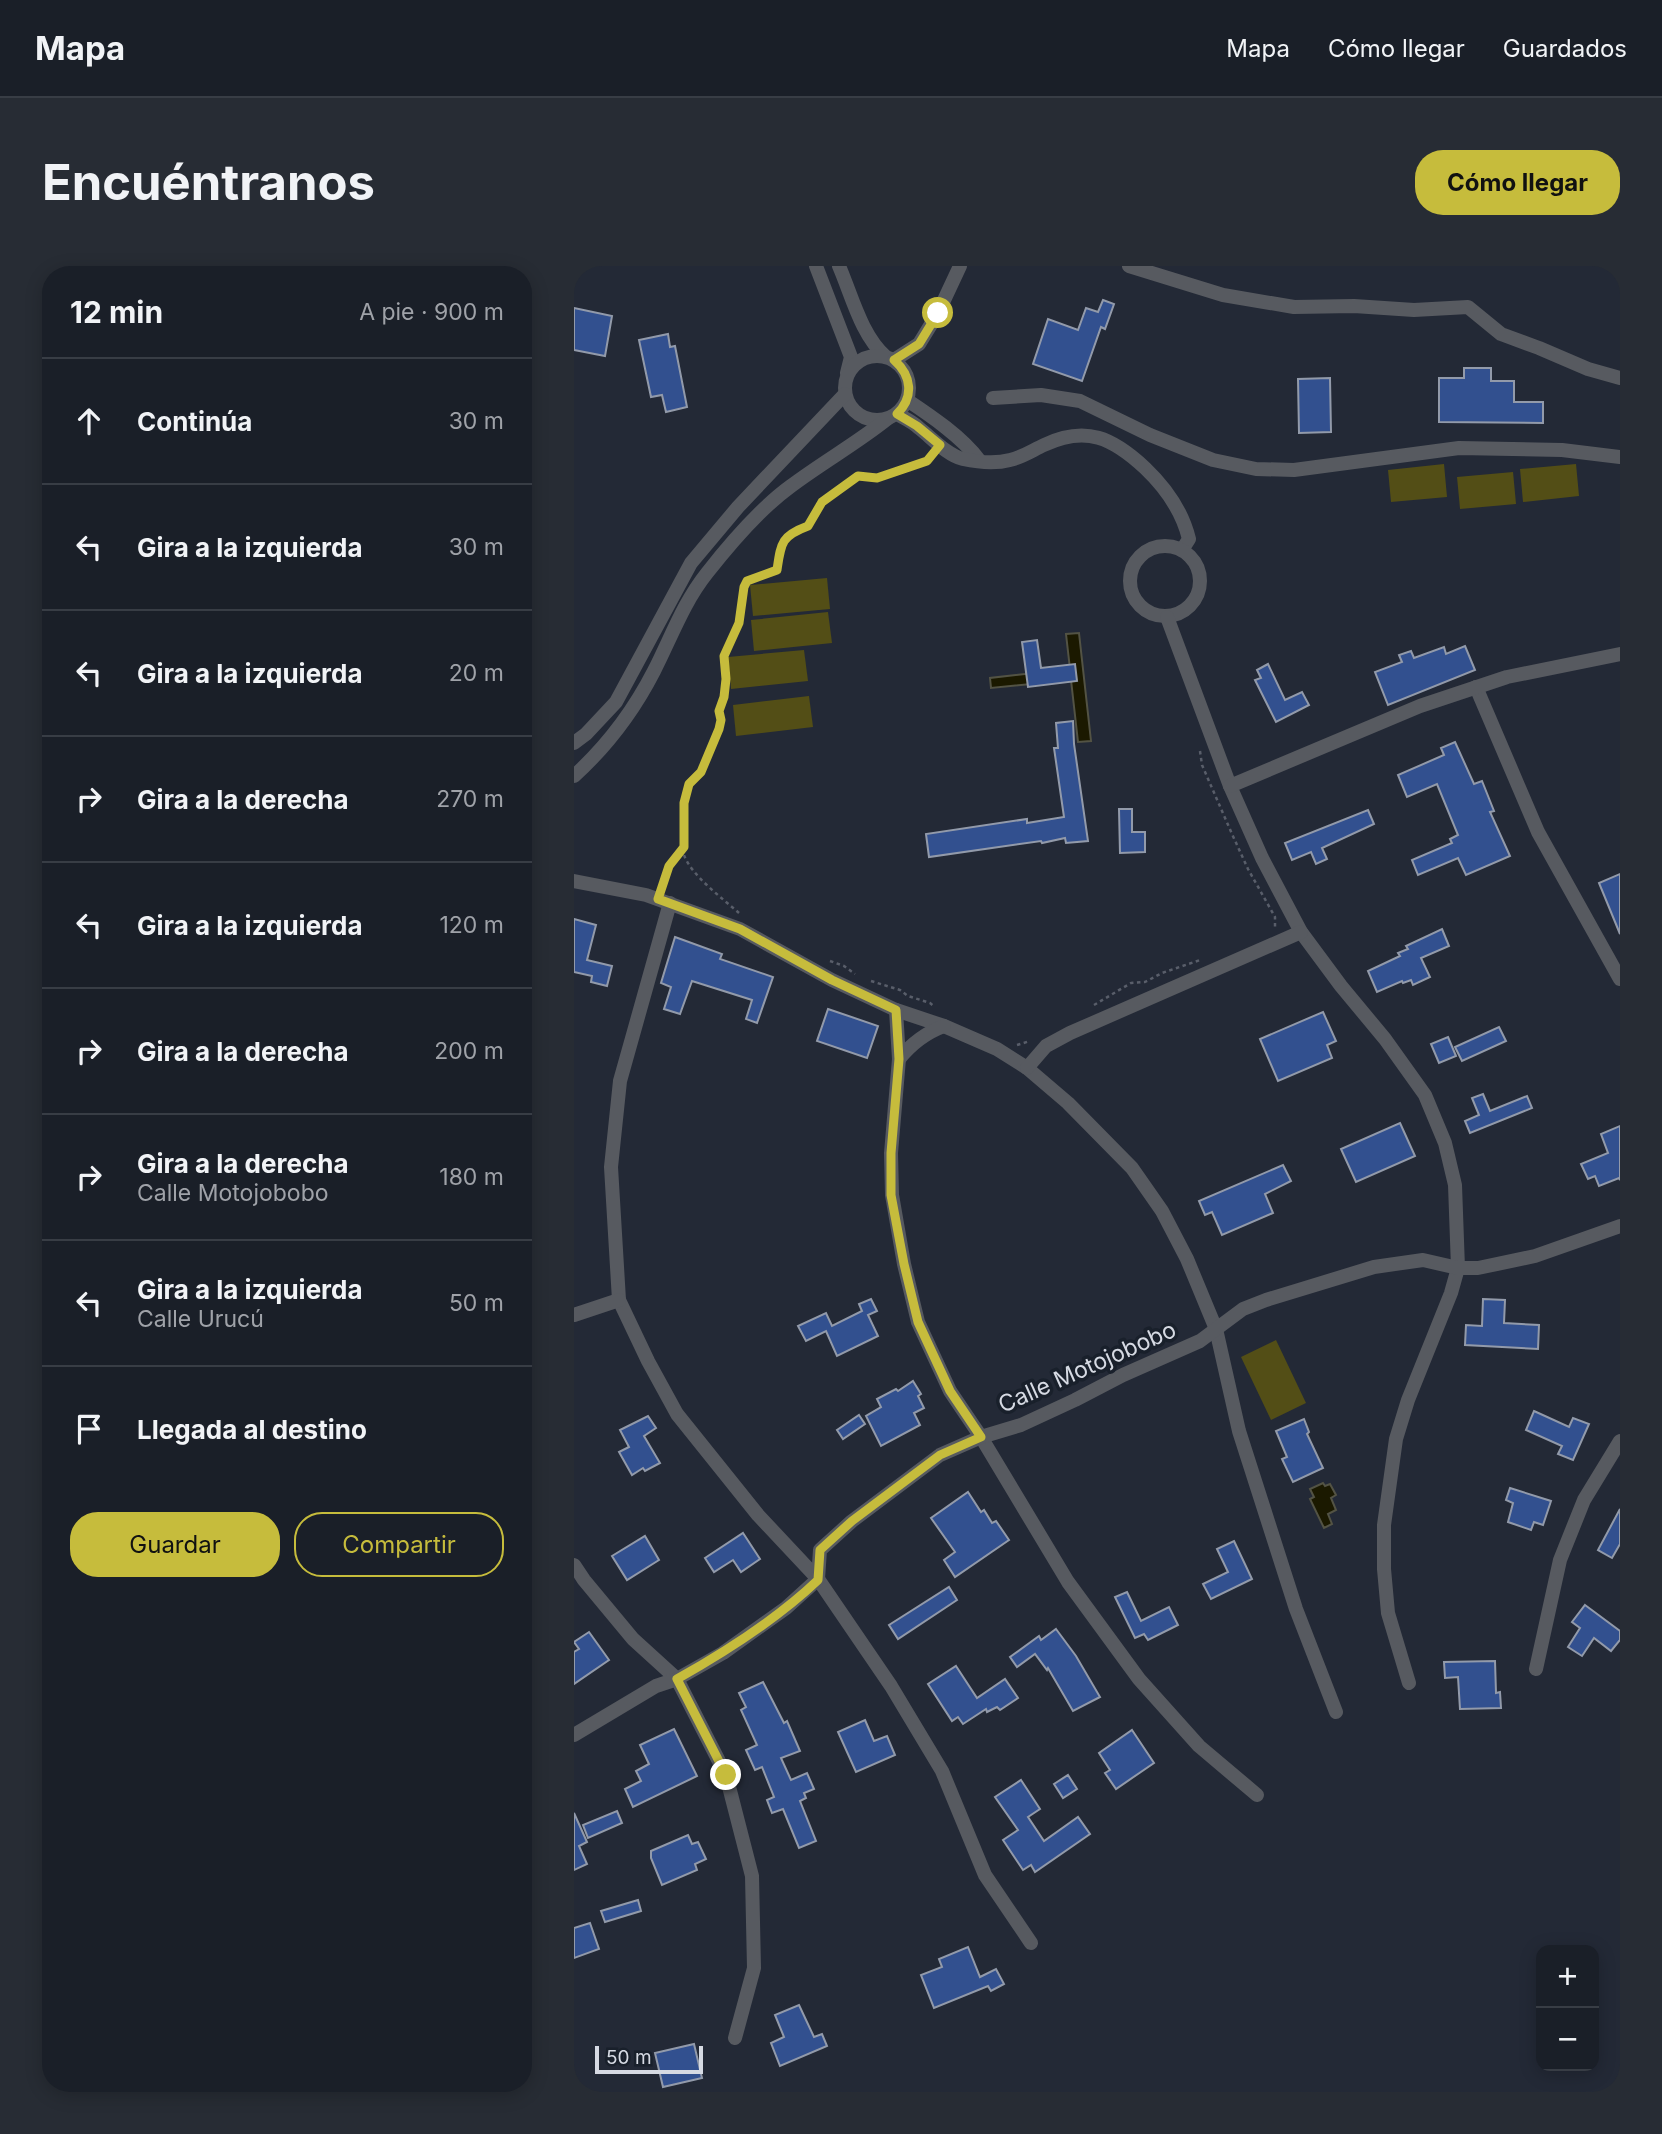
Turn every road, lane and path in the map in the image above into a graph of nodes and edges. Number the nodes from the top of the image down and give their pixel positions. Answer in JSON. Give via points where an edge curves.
{"nodes":[{"id":1,"x":816,"y":266,"type":"edge"},
{"id":2,"x":839,"y":266,"type":"edge"},
{"id":3,"x":960,"y":266,"type":"edge"},
{"id":4,"x":1129,"y":266,"type":"edge"},
{"id":5,"x":890,"y":359,"type":"junction"},
{"id":6,"x":846,"y":377,"type":"junction"},
{"id":7,"x":1620,"y":378,"type":"edge"},
{"id":8,"x":845,"y":394,"type":"junction"},
{"id":9,"x":993,"y":398,"type":"dead end"},
{"id":10,"x":907,"y":400,"type":"junction"},
{"id":11,"x":892,"y":416,"type":"junction"},
{"id":12,"x":1125,"y":423,"type":"junction"},
{"id":13,"x":1113,"y":442,"type":"junction"},
{"id":14,"x":940,"y":445,"type":"junction"},
{"id":15,"x":1620,"y":457,"type":"edge"},
{"id":16,"x":979,"y":460,"type":"junction"},
{"id":17,"x":1182,"y":550,"type":"junction"},
{"id":18,"x":1167,"y":617,"type":"junction"},
{"id":19,"x":1620,"y":654,"type":"edge"},
{"id":20,"x":1476,"y":687,"type":"junction"},
{"id":21,"x":574,"y":743,"type":"edge"},
{"id":22,"x":1200,"y":749,"type":"dead end"},
{"id":23,"x":574,"y":776,"type":"edge"},
{"id":24,"x":1230,"y":786,"type":"junction"},
{"id":25,"x":684,"y":847,"type":"junction"},
{"id":26,"x":574,"y":881,"type":"edge"},
{"id":27,"x":664,"y":901,"type":"junction"},
{"id":28,"x":745,"y":919,"type":"dead end"},
{"id":29,"x":1272,"y":931,"type":"dead end"},
{"id":30,"x":1301,"y":932,"type":"junction"},
{"id":31,"x":1207,"y":957,"type":"dead end"},
{"id":32,"x":824,"y":959,"type":"dead end"},
{"id":33,"x":1620,"y":979,"type":"edge"},
{"id":34,"x":936,"y":1007,"type":"dead end"},
{"id":35,"x":1090,"y":1008,"type":"dead end"},
{"id":36,"x":896,"y":1010,"type":"junction"},
{"id":37,"x":944,"y":1026,"type":"junction"},
{"id":38,"x":1038,"y":1036,"type":"dead end"},
{"id":39,"x":1009,"y":1042,"type":"dead end"},
{"id":40,"x":899,"y":1059,"type":"junction"},
{"id":41,"x":1027,"y":1068,"type":"junction"},
{"id":42,"x":1620,"y":1226,"type":"edge"},
{"id":43,"x":1458,"y":1268,"type":"junction"},
{"id":44,"x":619,"y":1300,"type":"junction"},
{"id":45,"x":574,"y":1315,"type":"edge"},
{"id":46,"x":1216,"y":1329,"type":"junction"},
{"id":47,"x":981,"y":1437,"type":"junction"},
{"id":48,"x":1620,"y":1441,"type":"edge"},
{"id":49,"x":574,"y":1565,"type":"edge"},
{"id":50,"x":818,"y":1580,"type":"junction"},
{"id":51,"x":1536,"y":1669,"type":"dead end"},
{"id":52,"x":677,"y":1679,"type":"junction"},
{"id":53,"x":1409,"y":1683,"type":"dead end"},
{"id":54,"x":1336,"y":1712,"type":"dead end"},
{"id":55,"x":574,"y":1735,"type":"edge"},
{"id":56,"x":1256,"y":1795,"type":"dead end"},
{"id":57,"x":1031,"y":1943,"type":"dead end"},
{"id":58,"x":735,"y":2038,"type":"dead end"}],
"edges":[{"from":1,"to":6,"type":"street","via":[[851,357]]},
{"from":2,"to":5,"type":"street","via":[[865,330]]},
{"from":3,"to":5,"type":"street","via":[[919,344]]},
{"from":4,"to":7,"type":"street","via":[[1223,295],[1294,307],[1468,307],[1501,334]]},
{"from":5,"to":6,"type":"street","via":[[866,357]]},
{"from":5,"to":10,"type":"street","via":[[906,374]]},
{"from":6,"to":8,"type":"street"},
{"from":8,"to":11,"type":"street","via":[[856,413],[866,418]]},
{"from":8,"to":21,"type":"street","via":[[691,563],[616,702]]},
{"from":9,"to":12,"type":"street","via":[[1041,395],[1080,401]]},
{"from":10,"to":11,"type":"street"},
{"from":10,"to":16,"type":"street","via":[[969,447]]},
{"from":11,"to":14,"type":"street","via":[[917,426]]},
{"from":11,"to":23,"type":"street","via":[[789,487],[707,573],[683,608],[641,695],[615,733]]},
{"from":12,"to":13,"type":"street"},
{"from":12,"to":15,"type":"street","via":[[1213,460],[1256,469],[1294,470],[1459,448],[1562,450]]},
{"from":13,"to":16,"type":"street","via":[[1077,435],[1010,460]]},
{"from":13,"to":17,"type":"street","via":[[1160,482],[1171,498],[1189,540]]},
{"from":14,"to":16,"type":"street","via":[[956,457]]},
{"from":14,"to":25,"type":"path","via":[[927,461],[877,478],[858,476],[833,492],[818,506],[808,526],[785,538],[777,570],[747,581],[739,623],[724,656],[726,679],[719,729],[701,772],[686,793]]},
{"from":17,"to":18,"type":"street","via":[[1197,565],[1199,593],[1181,614]]},
{"from":17,"to":18,"type":"street","via":[[1162,545],[1149,549],[1131,569],[1132,597],[1147,612]]},
{"from":18,"to":24,"type":"street"},
{"from":19,"to":20,"type":"street"},
{"from":20,"to":24,"type":"street"},
{"from":20,"to":33,"type":"street","via":[[1538,832]]},
{"from":22,"to":29,"type":"path","via":[[1202,765],[1248,870],[1275,917]]},
{"from":24,"to":30,"type":"street"},
{"from":25,"to":27,"type":"path","via":[[669,866]]},
{"from":25,"to":28,"type":"path","via":[[693,870]]},
{"from":26,"to":27,"type":"street"},
{"from":27,"to":36,"type":"street","via":[[740,929]]},
{"from":27,"to":44,"type":"street","via":[[620,1081],[611,1167]]},
{"from":30,"to":41,"type":"street","via":[[1070,1033],[1046,1046]]},
{"from":30,"to":43,"type":"street","via":[[1425,1095],[1445,1143],[1455,1185]]},
{"from":31,"to":35,"type":"path","via":[[1131,984]]},
{"from":32,"to":34,"type":"path"},
{"from":36,"to":37,"type":"street"},
{"from":36,"to":40,"type":"street"},
{"from":37,"to":40,"type":"street","via":[[929,1031]]},
{"from":37,"to":41,"type":"street"},
{"from":38,"to":39,"type":"path","via":[[1020,1045]]},
{"from":40,"to":47,"type":"street","via":[[891,1195],[904,1264],[918,1322],[950,1391]]},
{"from":41,"to":46,"type":"street","via":[[1132,1168],[1162,1211]]},
{"from":42,"to":43,"type":"street","name":"Calle Motojobobo","via":[[1535,1256]]},
{"from":43,"to":46,"type":"street","name":"Calle Motojobobo","via":[[1423,1260],[1374,1267],[1243,1309]]},
{"from":43,"to":53,"type":"street","via":[[1408,1400],[1388,1489],[1384,1569],[1388,1612]]},
{"from":44,"to":45,"type":"street"},
{"from":44,"to":50,"type":"street","via":[[677,1414],[758,1515]]},
{"from":46,"to":47,"type":"street","name":"Calle Motojobobo","via":[[1200,1341],[1021,1425]]},
{"from":46,"to":54,"type":"street","via":[[1262,1503]]},
{"from":47,"to":50,"type":"street","name":"Calle Motojobobo","via":[[940,1455],[852,1521],[820,1550]]},
{"from":47,"to":56,"type":"street","via":[[1068,1582],[1139,1679],[1199,1746]]},
{"from":48,"to":51,"type":"street","via":[[1584,1500],[1560,1560]]},
{"from":49,"to":52,"type":"street","via":[[633,1639]]},
{"from":50,"to":52,"type":"street","via":[[723,1653]]},
{"from":50,"to":57,"type":"street","via":[[936,1761],[985,1875]]},
{"from":52,"to":55,"type":"street","via":[[656,1686]]},
{"from":52,"to":58,"type":"street","via":[[726,1775],[751,1876],[754,1968]]}]}
